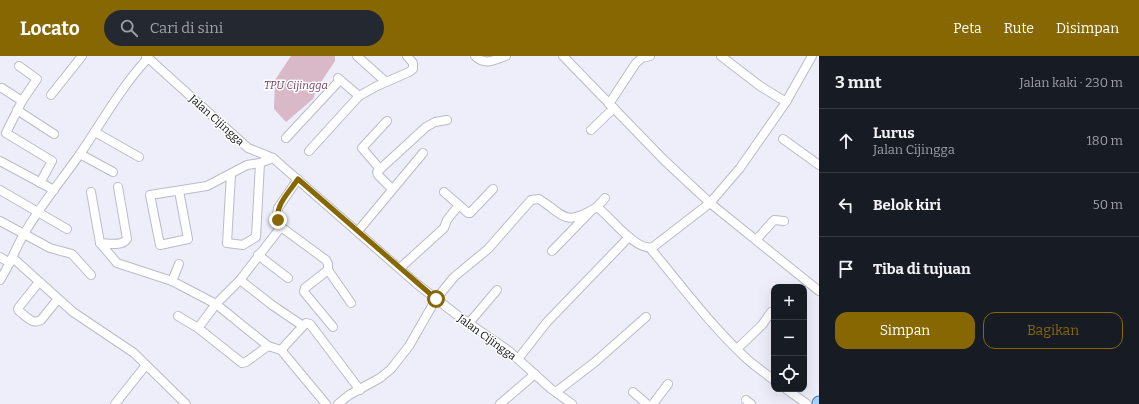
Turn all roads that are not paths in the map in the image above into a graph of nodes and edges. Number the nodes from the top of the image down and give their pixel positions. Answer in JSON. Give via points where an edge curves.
{"nodes":[{"id":1,"x":82,"y":56,"type":"edge"},
{"id":2,"x":357,"y":56,"type":"edge"},
{"id":3,"x":407,"y":56,"type":"edge"},
{"id":4,"x":475,"y":56,"type":"edge"},
{"id":5,"x":506,"y":56,"type":"edge"},
{"id":6,"x":563,"y":56,"type":"edge"},
{"id":7,"x":650,"y":56,"type":"edge"},
{"id":8,"x":722,"y":56,"type":"edge"},
{"id":9,"x":812,"y":56,"type":"edge"},
{"id":10,"x":147,"y":57,"type":"edge"},
{"id":11,"x":19,"y":66,"type":"dead end"},
{"id":12,"x":386,"y":82,"type":"junction"},
{"id":13,"x":2,"y":88,"type":"dead end"},
{"id":14,"x":51,"y":95,"type":"dead end"},
{"id":15,"x":359,"y":96,"type":"junction"},
{"id":16,"x":22,"y":101,"type":"junction"},
{"id":17,"x":786,"y":102,"type":"junction"},
{"id":18,"x":612,"y":106,"type":"junction"},
{"id":19,"x":17,"y":110,"type":"junction"},
{"id":20,"x":447,"y":120,"type":"dead end"},
{"id":21,"x":387,"y":121,"type":"dead end"},
{"id":22,"x":591,"y":130,"type":"dead end"},
{"id":23,"x":95,"y":132,"type":"junction"},
{"id":24,"x":54,"y":134,"type":"dead end"},
{"id":25,"x":286,"y":138,"type":"dead end"},
{"id":26,"x":783,"y":139,"type":"dead end"},
{"id":27,"x":309,"y":151,"type":"dead end"},
{"id":28,"x":423,"y":153,"type":"dead end"},
{"id":29,"x":80,"y":154,"type":"junction"},
{"id":30,"x":139,"y":157,"type":"dead end"},
{"id":31,"x":273,"y":158,"type":"junction"},
{"id":32,"x":0,"y":161,"type":"edge"},
{"id":33,"x":260,"y":163,"type":"junction"},
{"id":34,"x":819,"y":164,"type":"edge"},
{"id":35,"x":380,"y":169,"type":"junction"},
{"id":36,"x":113,"y":172,"type":"dead end"},
{"id":37,"x":231,"y":174,"type":"junction"},
{"id":38,"x":298,"y":179,"type":"junction"},
{"id":39,"x":40,"y":183,"type":"junction"},
{"id":40,"x":118,"y":187,"type":"dead end"},
{"id":41,"x":392,"y":189,"type":"junction"},
{"id":42,"x":493,"y":189,"type":"dead end"},
{"id":43,"x":0,"y":190,"type":"edge"},
{"id":44,"x":54,"y":190,"type":"junction"},
{"id":45,"x":179,"y":191,"type":"junction"},
{"id":46,"x":91,"y":192,"type":"dead end"},
{"id":47,"x":444,"y":192,"type":"dead end"},
{"id":48,"x":605,"y":198,"type":"dead end"},
{"id":49,"x":710,"y":203,"type":"junction"},
{"id":50,"x":459,"y":206,"type":"junction"},
{"id":51,"x":595,"y":209,"type":"junction"},
{"id":52,"x":38,"y":212,"type":"junction"},
{"id":53,"x":0,"y":221,"type":"edge"},
{"id":54,"x":784,"y":221,"type":"dead end"},
{"id":55,"x":281,"y":227,"type":"junction"},
{"id":56,"x":67,"y":229,"type":"dead end"},
{"id":57,"x":358,"y":231,"type":"junction"},
{"id":58,"x":24,"y":235,"type":"junction"},
{"id":59,"x":629,"y":238,"type":"junction"},
{"id":60,"x":756,"y":240,"type":"junction"},
{"id":61,"x":100,"y":243,"type":"junction"},
{"id":62,"x":650,"y":248,"type":"junction"},
{"id":63,"x":552,"y":251,"type":"dead end"},
{"id":64,"x":258,"y":255,"type":"junction"},
{"id":65,"x":0,"y":257,"type":"edge"},
{"id":66,"x":11,"y":261,"type":"junction"},
{"id":67,"x":179,"y":264,"type":"dead end"},
{"id":68,"x":400,"y":268,"type":"junction"},
{"id":69,"x":328,"y":270,"type":"junction"},
{"id":70,"x":91,"y":275,"type":"dead end"},
{"id":71,"x":288,"y":278,"type":"dead end"},
{"id":72,"x":0,"y":280,"type":"edge"},
{"id":73,"x":240,"y":280,"type":"junction"},
{"id":74,"x":172,"y":281,"type":"junction"},
{"id":75,"x":39,"y":282,"type":"junction"},
{"id":76,"x":497,"y":290,"type":"dead end"},
{"id":77,"x":819,"y":291,"type":"edge"},
{"id":78,"x":436,"y":299,"type":"junction"},
{"id":79,"x":58,"y":300,"type":"junction"},
{"id":80,"x":351,"y":302,"type":"dead end"},
{"id":81,"x":216,"y":304,"type":"junction"},
{"id":82,"x":770,"y":312,"type":"dead end"},
{"id":83,"x":178,"y":316,"type":"dead end"},
{"id":84,"x":646,"y":317,"type":"dead end"},
{"id":85,"x":469,"y":323,"type":"junction"},
{"id":86,"x":303,"y":326,"type":"junction"},
{"id":87,"x":333,"y":327,"type":"dead end"},
{"id":88,"x":198,"y":328,"type":"junction"},
{"id":89,"x":268,"y":346,"type":"junction"},
{"id":90,"x":737,"y":349,"type":"junction"},
{"id":91,"x":281,"y":350,"type":"junction"},
{"id":92,"x":518,"y":359,"type":"junction"},
{"id":93,"x":146,"y":365,"type":"junction"},
{"id":94,"x":535,"y":374,"type":"junction"},
{"id":95,"x":771,"y":378,"type":"edge"},
{"id":96,"x":668,"y":384,"type":"dead end"},
{"id":97,"x":360,"y":390,"type":"junction"},
{"id":98,"x":556,"y":392,"type":"junction"},
{"id":99,"x":633,"y":392,"type":"dead end"},
{"id":100,"x":790,"y":392,"type":"edge"},
{"id":101,"x":115,"y":404,"type":"edge"},
{"id":102,"x":186,"y":404,"type":"edge"},
{"id":103,"x":326,"y":404,"type":"edge"},
{"id":104,"x":338,"y":404,"type":"edge"},
{"id":105,"x":500,"y":404,"type":"edge"},
{"id":106,"x":572,"y":404,"type":"edge"},
{"id":107,"x":648,"y":404,"type":"edge"},
{"id":108,"x":653,"y":404,"type":"edge"},
{"id":109,"x":807,"y":404,"type":"edge"}],
"edges":[{"from":1,"to":14,"type":"street"},
{"from":2,"to":12,"type":"street"},
{"from":3,"to":12,"type":"street","via":[[414,63],[413,69]]},
{"from":4,"to":5,"type":"street","via":[[484,62]]},
{"from":6,"to":18,"type":"street"},
{"from":7,"to":18,"type":"street","via":[[636,63]]},
{"from":8,"to":17,"type":"street","via":[[760,86]]},
{"from":9,"to":17,"type":"street"},
{"from":10,"to":23,"type":"street","via":[[123,88]]},
{"from":10,"to":31,"type":"street","name":"Jalan Cijingga","via":[[248,148]]},
{"from":11,"to":16,"type":"street","via":[[36,79]]},
{"from":12,"to":15,"type":"street"},
{"from":13,"to":16,"type":"street"},
{"from":15,"to":25,"type":"street","via":[[339,79]]},
{"from":15,"to":27,"type":"street"},
{"from":16,"to":19,"type":"street"},
{"from":17,"to":49,"type":"street","via":[[740,168]]},
{"from":18,"to":22,"type":"street"},
{"from":18,"to":49,"type":"street"},
{"from":19,"to":24,"type":"street"},
{"from":19,"to":39,"type":"street","via":[[6,132],[52,161]]},
{"from":20,"to":35,"type":"street","via":[[426,127]]},
{"from":21,"to":35,"type":"street","via":[[362,148]]},
{"from":23,"to":29,"type":"street"},
{"from":23,"to":30,"type":"street"},
{"from":26,"to":34,"type":"street"},
{"from":28,"to":41,"type":"street"},
{"from":29,"to":36,"type":"street"},
{"from":29,"to":44,"type":"street"},
{"from":31,"to":33,"type":"street"},
{"from":31,"to":38,"type":"street","name":"Jalan Cijingga"},
{"from":32,"to":39,"type":"street"},
{"from":33,"to":37,"type":"street","via":[[247,165]]},
{"from":33,"to":37,"type":"street","via":[[256,237],[243,245],[227,243]]},
{"from":35,"to":41,"type":"street","via":[[377,174]]},
{"from":37,"to":45,"type":"street","via":[[207,186]]},
{"from":38,"to":55,"type":"street","via":[[278,208]]},
{"from":38,"to":57,"type":"street","name":"Jalan Cijingga"},
{"from":39,"to":44,"type":"street"},
{"from":40,"to":61,"type":"street","via":[[127,239],[122,244]]},
{"from":41,"to":57,"type":"street"},
{"from":42,"to":50,"type":"street","via":[[470,213]]},
{"from":43,"to":52,"type":"street"},
{"from":44,"to":52,"type":"street"},
{"from":45,"to":45,"type":"street","via":[[150,195],[160,245],[188,239]]},
{"from":46,"to":61,"type":"street"},
{"from":47,"to":50,"type":"street"},
{"from":48,"to":51,"type":"street"},
{"from":49,"to":60,"type":"street"},
{"from":49,"to":62,"type":"street"},
{"from":50,"to":68,"type":"street","via":[[446,221],[444,228]]},
{"from":51,"to":59,"type":"street"},
{"from":51,"to":63,"type":"street"},
{"from":51,"to":78,"type":"street","via":[[568,218],[561,216],[539,199],[531,200],[488,249],[454,277]]},
{"from":52,"to":56,"type":"street"},
{"from":52,"to":58,"type":"street"},
{"from":53,"to":58,"type":"street"},
{"from":54,"to":60,"type":"street","via":[[774,220]]},
{"from":55,"to":64,"type":"street"},
{"from":55,"to":69,"type":"street","via":[[326,260]]},
{"from":57,"to":68,"type":"street","name":"Jalan Cijingga"},
{"from":58,"to":66,"type":"street"},
{"from":58,"to":70,"type":"street","via":[[50,248],[69,252]]},
{"from":59,"to":62,"type":"street"},
{"from":59,"to":92,"type":"street","via":[[547,322]]},
{"from":60,"to":77,"type":"street"},
{"from":61,"to":74,"type":"street","via":[[115,261],[122,265]]},
{"from":62,"to":90,"type":"street","via":[[696,305]]},
{"from":64,"to":71,"type":"street"},
{"from":64,"to":73,"type":"street"},
{"from":65,"to":66,"type":"street"},
{"from":66,"to":72,"type":"street"},
{"from":66,"to":75,"type":"street"},
{"from":67,"to":74,"type":"street"},
{"from":68,"to":78,"type":"street","name":"Jalan Cijingga"},
{"from":69,"to":80,"type":"street"},
{"from":69,"to":87,"type":"street","via":[[305,288],[304,292]]},
{"from":73,"to":81,"type":"street"},
{"from":73,"to":86,"type":"street"},
{"from":74,"to":81,"type":"street"},
{"from":75,"to":79,"type":"street"},
{"from":75,"to":79,"type":"street","via":[[19,307],[19,311],[33,322],[37,322]]},
{"from":76,"to":85,"type":"street"},
{"from":78,"to":85,"type":"street","name":"Jalan Cijingga"},
{"from":78,"to":97,"type":"street","via":[[401,357],[386,374]]},
{"from":79,"to":93,"type":"street","via":[[127,348]]},
{"from":81,"to":88,"type":"street"},
{"from":81,"to":89,"type":"street"},
{"from":82,"to":90,"type":"street","via":[[762,324]]},
{"from":83,"to":88,"type":"street"},
{"from":84,"to":98,"type":"street"},
{"from":85,"to":92,"type":"street","name":"Jalan Cijingga"},
{"from":86,"to":91,"type":"street"},
{"from":86,"to":97,"type":"street","via":[[311,325]]},
{"from":88,"to":89,"type":"street","via":[[242,363]]},
{"from":89,"to":91,"type":"street"},
{"from":90,"to":95,"type":"street"},
{"from":91,"to":103,"type":"street"},
{"from":92,"to":94,"type":"street","name":"Jalan Cijingga"},
{"from":93,"to":101,"type":"street"},
{"from":93,"to":102,"type":"street"},
{"from":94,"to":98,"type":"street","name":"Jalan Cijingga"},
{"from":94,"to":105,"type":"street"},
{"from":96,"to":108,"type":"street"},
{"from":97,"to":104,"type":"street"},
{"from":98,"to":106,"type":"street","name":"Jalan Cijingga"},
{"from":99,"to":107,"type":"street"},
{"from":100,"to":109,"type":"street"}]}
